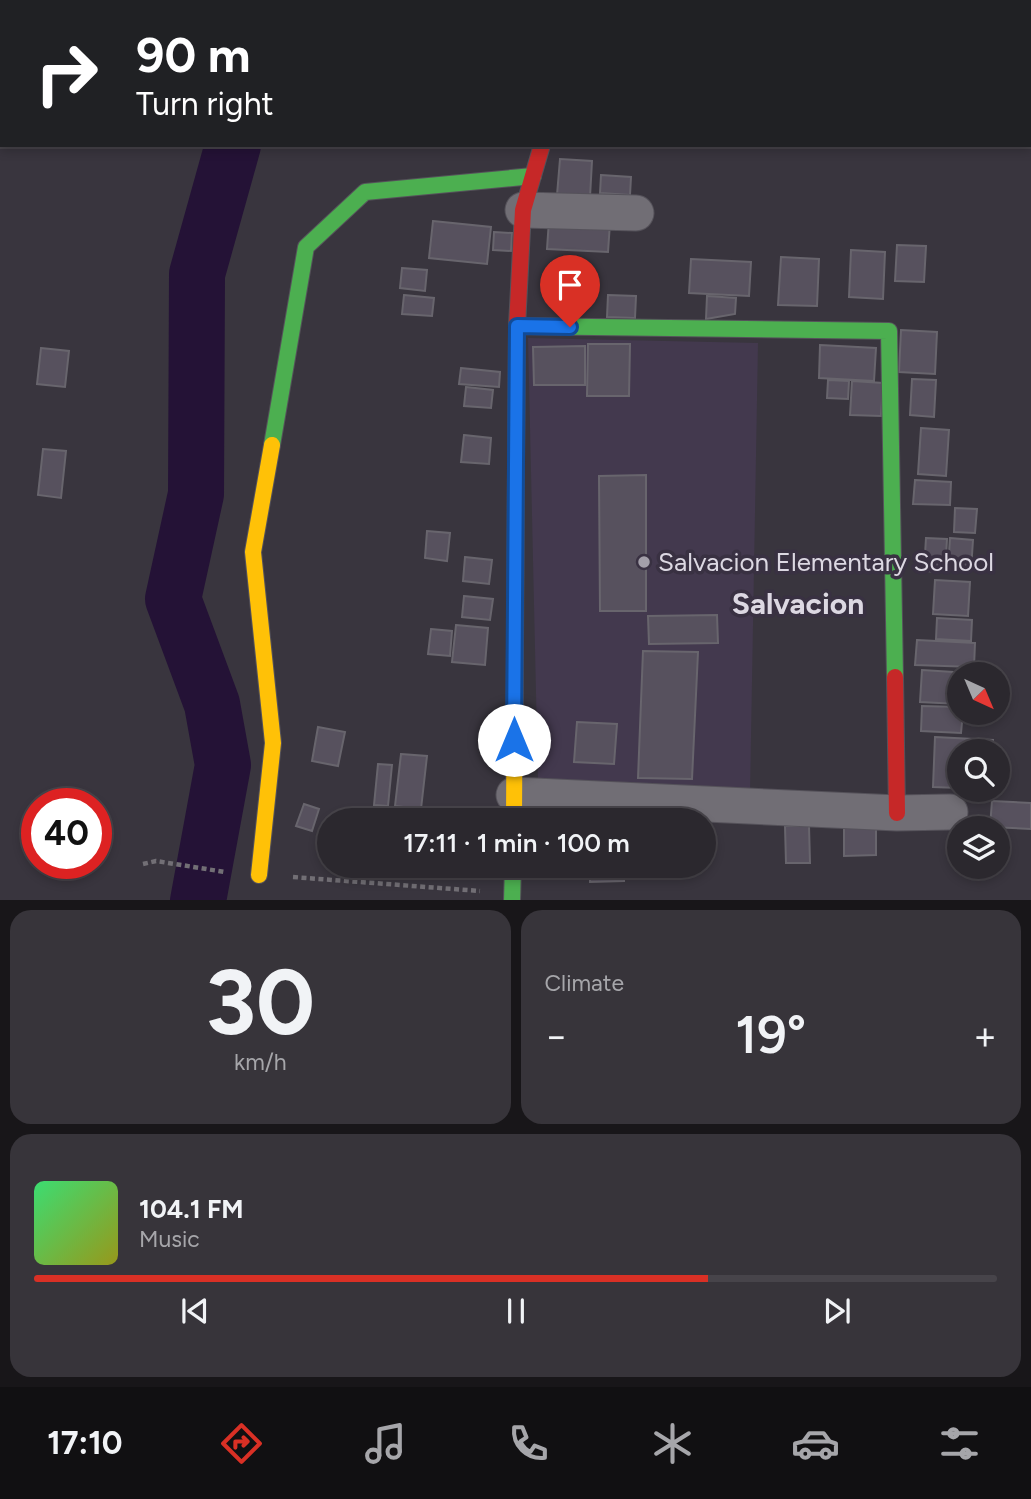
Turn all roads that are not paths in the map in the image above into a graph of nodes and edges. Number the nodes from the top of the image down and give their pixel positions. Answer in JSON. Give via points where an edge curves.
{"nodes":[{"id":1,"x":541,"y":147,"type":"edge"},
{"id":2,"x":533,"y":176,"type":"junction"},
{"id":3,"x":523,"y":210,"type":"junction"},
{"id":4,"x":636,"y":213,"type":"dead end"},
{"id":5,"x":517,"y":326,"type":"junction"},
{"id":6,"x":514,"y":808,"type":"edge"},
{"id":7,"x":716,"y":811,"type":"edge"},
{"id":8,"x":950,"y":812,"type":"dead end"},
{"id":9,"x":897,"y":813,"type":"junction"},
{"id":10,"x":259,"y":875,"type":"road end"},
{"id":11,"x":513,"y":878,"type":"edge"},
{"id":12,"x":512,"y":897,"type":"edge"}],
"edges":[{"from":1,"to":2,"type":"street"},
{"from":2,"to":3,"type":"street"},
{"from":2,"to":10,"type":"street","via":[[365,192],[306,247],[254,552],[273,743]]},
{"from":3,"to":4,"type":"street"},
{"from":3,"to":5,"type":"street"},
{"from":5,"to":6,"type":"street"},
{"from":5,"to":9,"type":"street","via":[[889,331]]},
{"from":7,"to":9,"type":"street"},
{"from":8,"to":9,"type":"street"},
{"from":11,"to":12,"type":"street"}]}
